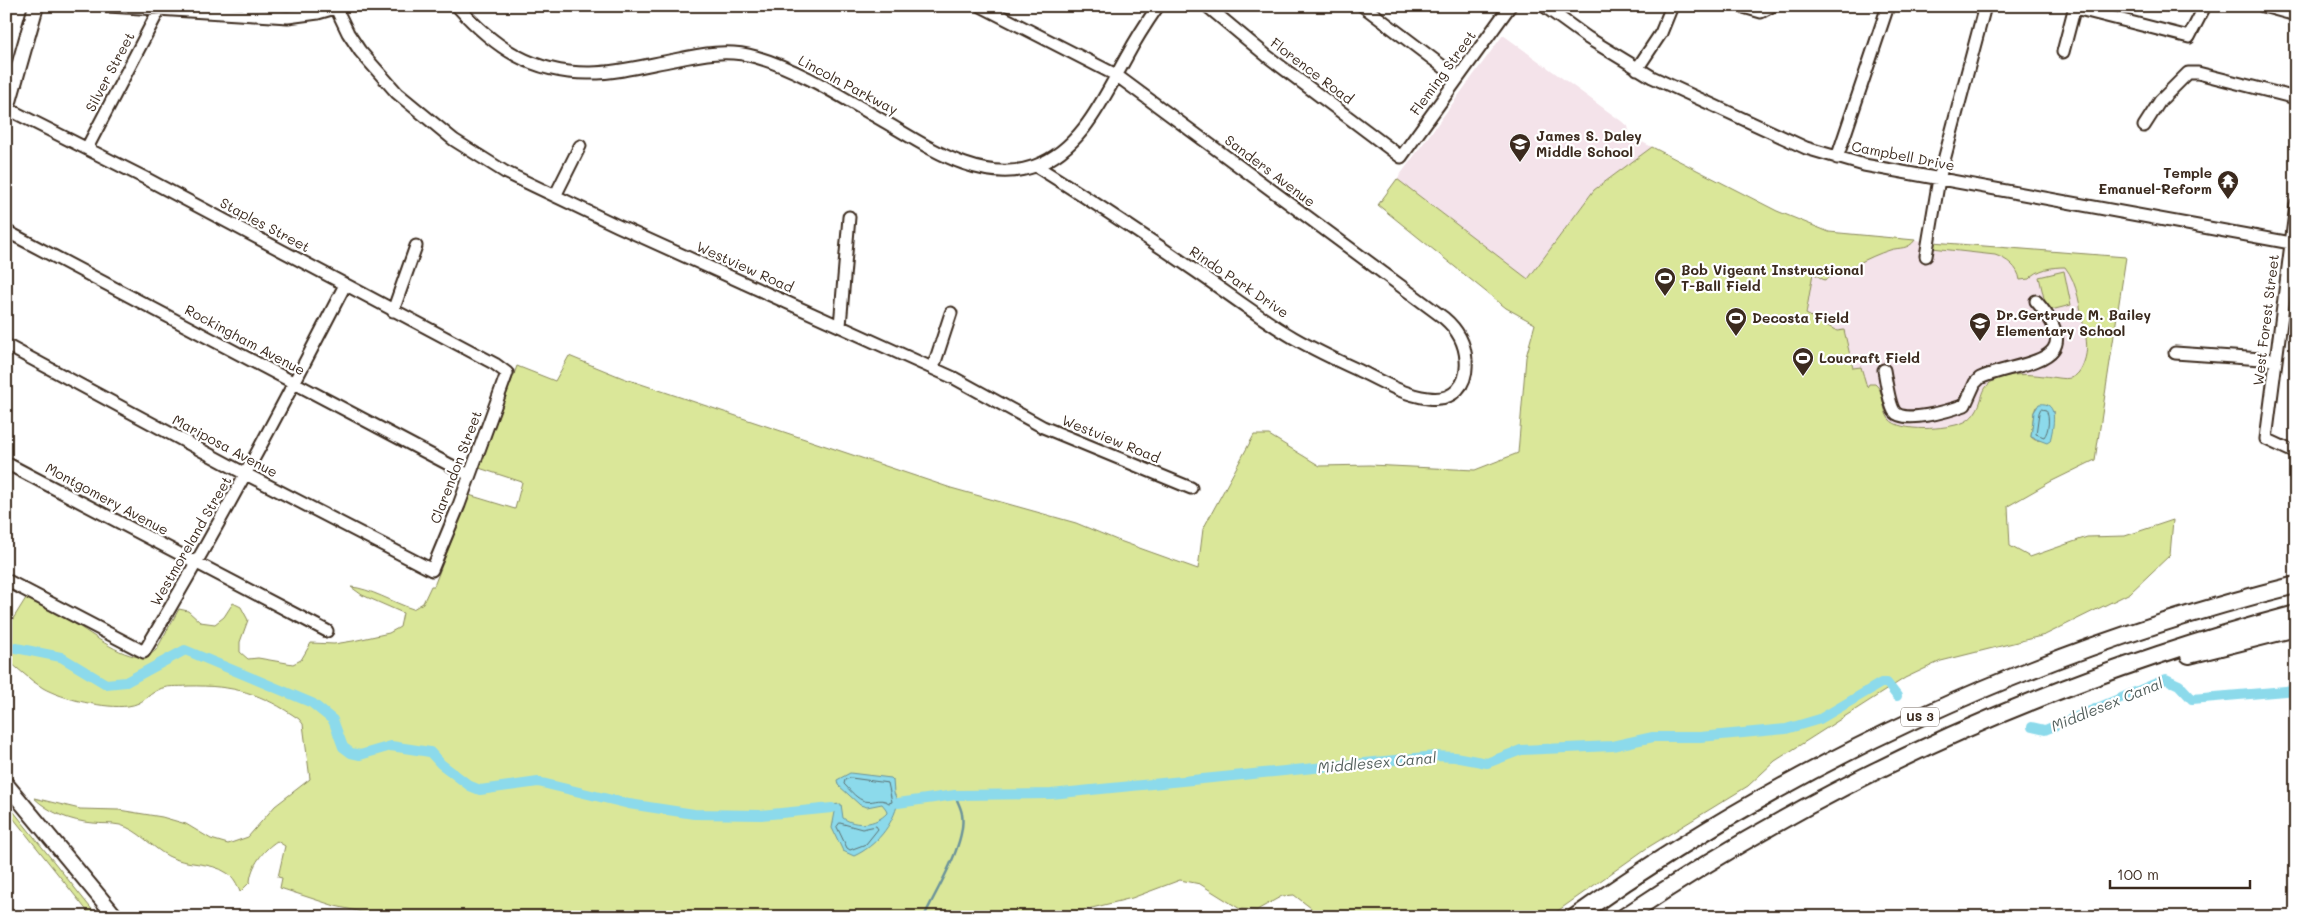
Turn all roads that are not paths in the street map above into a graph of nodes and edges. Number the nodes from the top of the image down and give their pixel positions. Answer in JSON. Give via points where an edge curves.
{"nodes":[{"id":1,"x":36,"y":6,"type":"edge"},
{"id":2,"x":108,"y":6,"type":"edge"},
{"id":3,"x":458,"y":6,"type":"edge"},
{"id":4,"x":981,"y":6,"type":"edge"},
{"id":5,"x":1158,"y":6,"type":"edge"},
{"id":6,"x":1206,"y":6,"type":"edge"},
{"id":7,"x":1363,"y":6,"type":"edge"},
{"id":8,"x":1510,"y":6,"type":"edge"},
{"id":9,"x":1544,"y":6,"type":"edge"},
{"id":10,"x":1672,"y":6,"type":"edge"},
{"id":11,"x":1740,"y":6,"type":"edge"},
{"id":12,"x":1888,"y":6,"type":"edge"},
{"id":13,"x":1985,"y":6,"type":"edge"},
{"id":14,"x":2205,"y":6,"type":"edge"},
{"id":15,"x":2263,"y":6,"type":"edge"},
{"id":16,"x":339,"y":7,"type":"edge"},
{"id":17,"x":2075,"y":7,"type":"edge"},
{"id":18,"x":1769,"y":8,"type":"edge"},
{"id":19,"x":192,"y":9,"type":"edge"},
{"id":20,"x":159,"y":10,"type":"junction"},
{"id":21,"x":2296,"y":15,"type":"edge"},
{"id":22,"x":2063,"y":52,"type":"dead end"},
{"id":23,"x":1637,"y":69,"type":"junction"},
{"id":24,"x":1116,"y":76,"type":"junction"},
{"id":25,"x":1458,"y":78,"type":"junction"},
{"id":26,"x":2296,"y":98,"type":"edge"},
{"id":27,"x":7,"y":109,"type":"edge"},
{"id":28,"x":2144,"y":126,"type":"dead end"},
{"id":29,"x":580,"y":146,"type":"dead end"},
{"id":30,"x":87,"y":148,"type":"junction"},
{"id":31,"x":1401,"y":157,"type":"joint"},
{"id":32,"x":1837,"y":158,"type":"junction"},
{"id":33,"x":1036,"y":166,"type":"junction"},
{"id":34,"x":1939,"y":179,"type":"junction"},
{"id":35,"x":555,"y":196,"type":"junction"},
{"id":36,"x":2296,"y":205,"type":"edge"},
{"id":37,"x":849,"y":217,"type":"dead end"},
{"id":38,"x":6,"y":231,"type":"edge"},
{"id":39,"x":2291,"y":243,"type":"junction"},
{"id":40,"x":416,"y":246,"type":"dead end"},
{"id":41,"x":1926,"y":256,"type":"dead end"},
{"id":42,"x":345,"y":285,"type":"junction"},
{"id":43,"x":2036,"y":301,"type":"dead end"},
{"id":44,"x":393,"y":311,"type":"junction"},
{"id":45,"x":951,"y":313,"type":"dead end"},
{"id":46,"x":840,"y":326,"type":"junction"},
{"id":47,"x":6,"y":345,"type":"edge"},
{"id":48,"x":2175,"y":353,"type":"dead end"},
{"id":49,"x":2276,"y":360,"type":"junction"},
{"id":50,"x":933,"y":368,"type":"junction"},
{"id":51,"x":1884,"y":370,"type":"dead end"},
{"id":52,"x":507,"y":373,"type":"joint"},
{"id":53,"x":294,"y":383,"type":"junction"},
{"id":54,"x":1437,"y":398,"type":"joint"},
{"id":55,"x":2296,"y":453,"type":"edge"},
{"id":56,"x":6,"y":462,"type":"edge"},
{"id":57,"x":246,"y":475,"type":"junction"},
{"id":58,"x":469,"y":475,"type":"junction"},
{"id":59,"x":1191,"y":488,"type":"dead end"},
{"id":60,"x":197,"y":563,"type":"junction"},
{"id":61,"x":432,"y":570,"type":"joint"},
{"id":62,"x":6,"y":580,"type":"edge"},
{"id":63,"x":2296,"y":585,"type":"edge"},
{"id":64,"x":2296,"y":614,"type":"edge"},
{"id":65,"x":2296,"y":628,"type":"edge"},
{"id":66,"x":327,"y":631,"type":"dead end"},
{"id":67,"x":2070,"y":685,"type":"junction"},
{"id":68,"x":6,"y":784,"type":"edge"},
{"id":69,"x":116,"y":917,"type":"edge"},
{"id":70,"x":1575,"y":917,"type":"edge"},
{"id":71,"x":1624,"y":917,"type":"edge"}],
"edges":[{"from":1,"to":27,"type":"main road"},
{"from":2,"to":20,"type":"street"},
{"from":3,"to":33,"type":"street","name":"Lincoln Parkway","via":[[513,56],[556,70],[591,73],[708,53],[744,54],[816,82],[957,160],[994,170]]},
{"from":4,"to":24,"type":"street","name":"Sanders Avenue"},
{"from":5,"to":24,"type":"street","name":"Lincoln Parkway"},
{"from":6,"to":31,"type":"street","name":"Florence Road"},
{"from":7,"to":25,"type":"street"},
{"from":8,"to":25,"type":"street","name":"Fleming Street"},
{"from":9,"to":23,"type":"street","name":"Campbell Drive"},
{"from":10,"to":23,"type":"street","via":[[1661,33]]},
{"from":11,"to":18,"type":"street","via":[[1761,12]]},
{"from":12,"to":32,"type":"street"},
{"from":13,"to":34,"type":"street"},
{"from":14,"to":17,"type":"street","via":[[2189,37]]},
{"from":15,"to":21,"type":"street"},
{"from":16,"to":19,"type":"street","via":[[288,17]]},
{"from":16,"to":35,"type":"street","name":"Westview Road","via":[[348,33],[360,51],[416,110],[454,140],[505,172]]},
{"from":17,"to":22,"type":"street"},
{"from":19,"to":20,"type":"street"},
{"from":20,"to":30,"type":"street","name":"Silver Street"},
{"from":23,"to":32,"type":"street","name":"Campbell Drive","via":[[1806,148]]},
{"from":24,"to":33,"type":"street","name":"Lincoln Parkway","via":[[1097,111],[1077,135],[1060,152]]},
{"from":24,"to":54,"type":"street","name":"Sanders Avenue","via":[[1454,327],[1464,349],[1465,376],[1454,394]]},
{"from":25,"to":31,"type":"street","name":"Fleming Street"},
{"from":26,"to":28,"type":"street","via":[[2188,73],[2160,101]]},
{"from":27,"to":30,"type":"street","name":"Staples Street"},
{"from":29,"to":35,"type":"street"},
{"from":30,"to":42,"type":"street","name":"Staples Street"},
{"from":32,"to":34,"type":"street","name":"Campbell Drive"},
{"from":33,"to":54,"type":"street","name":"Rindo Park Drive","via":[[1294,338],[1410,393]]},
{"from":34,"to":39,"type":"street","name":"Campbell Drive"},
{"from":34,"to":41,"type":"street"},
{"from":35,"to":46,"type":"street","name":"Westview Road"},
{"from":36,"to":39,"type":"street","name":"West Forest Street"},
{"from":37,"to":46,"type":"street"},
{"from":38,"to":53,"type":"street","name":"Rockingham Avenue"},
{"from":39,"to":49,"type":"street","name":"West Forest Street"},
{"from":40,"to":44,"type":"street"},
{"from":42,"to":44,"type":"street","name":"Staples Street"},
{"from":42,"to":53,"type":"street","name":"Westmoreland Street"},
{"from":43,"to":51,"type":"street","via":[[2056,335],[2053,350],[2041,360],[1980,378],[1965,406],[1912,418],[1901,417],[1893,409]]},
{"from":44,"to":52,"type":"street","name":"Staples Street"},
{"from":45,"to":50,"type":"street"},
{"from":46,"to":50,"type":"street","name":"Westview Road"},
{"from":47,"to":57,"type":"street","name":"Mariposa Avenue"},
{"from":48,"to":49,"type":"street"},
{"from":49,"to":55,"type":"street","name":"West Forest Street","via":[[2266,439]]},
{"from":50,"to":59,"type":"street","name":"Westview Road","via":[[1043,427]]},
{"from":52,"to":58,"type":"street","name":"Clarendon Street"},
{"from":53,"to":57,"type":"street","name":"Westmoreland Street"},
{"from":53,"to":58,"type":"street","name":"Rockingham Avenue"},
{"from":56,"to":60,"type":"street","name":"Montgomery Avenue"},
{"from":57,"to":60,"type":"street","name":"Westmoreland Street"},
{"from":57,"to":61,"type":"street","name":"Mariposa Avenue"},
{"from":58,"to":61,"type":"street","name":"Clarendon Street"},
{"from":60,"to":62,"type":"street","name":"Westmoreland Street","via":[[144,652]]},
{"from":60,"to":66,"type":"street","name":"Montgomery Avenue"},
{"from":63,"to":70,"type":"highway","number":"US 3","via":[[2205,609],[2108,641],[1926,714],[1857,747],[1745,808],[1651,865]]},
{"from":64,"to":67,"type":"highway","number":"US 3","via":[[2167,651]]},
{"from":65,"to":67,"type":"highway"},
{"from":67,"to":71,"type":"highway","number":"US 3","via":[[1946,736],[1854,780],[1734,846]]},
{"from":68,"to":69,"type":"main road"}]}
